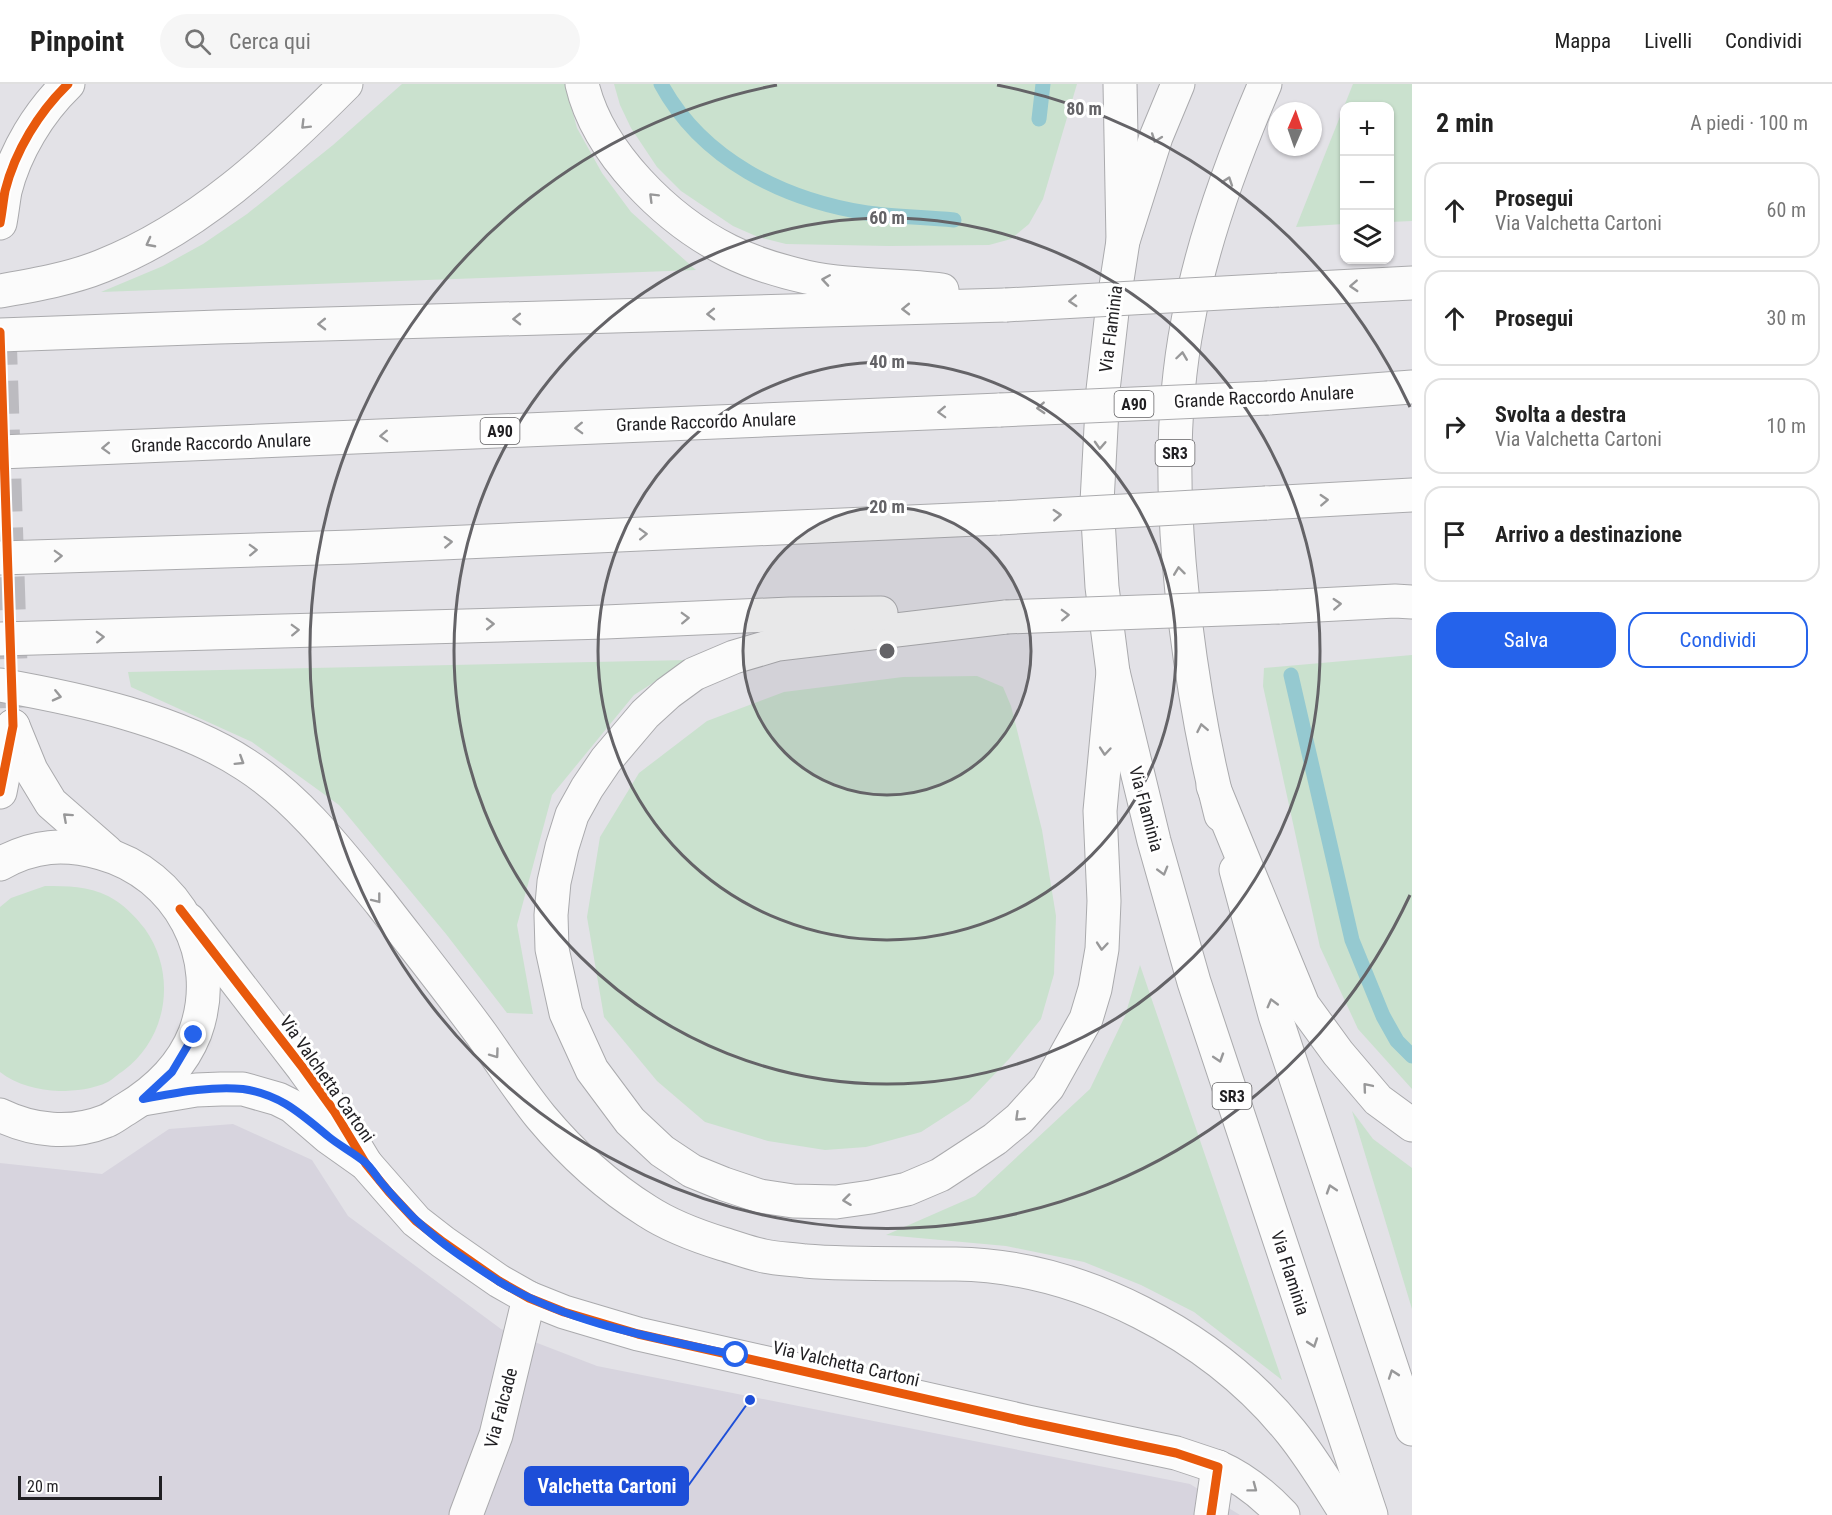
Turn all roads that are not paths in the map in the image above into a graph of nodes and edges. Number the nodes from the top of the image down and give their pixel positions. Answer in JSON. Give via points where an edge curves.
{"nodes":[{"id":1,"x":68,"y":84,"type":"edge"},
{"id":2,"x":346,"y":84,"type":"edge"},
{"id":3,"x":582,"y":84,"type":"edge"},
{"id":4,"x":1120,"y":84,"type":"edge"},
{"id":5,"x":1178,"y":84,"type":"edge"},
{"id":6,"x":1265,"y":84,"type":"edge"},
{"id":7,"x":0,"y":223,"type":"edge"},
{"id":8,"x":1123,"y":241,"type":"junction"},
{"id":9,"x":1412,"y":283,"type":"edge"},
{"id":10,"x":0,"y":291,"type":"edge"},
{"id":11,"x":996,"y":306,"type":"junction"},
{"id":12,"x":0,"y":335,"type":"edge"},
{"id":13,"x":1412,"y":387,"type":"edge"},
{"id":14,"x":0,"y":452,"type":"edge"},
{"id":15,"x":1412,"y":495,"type":"edge"},
{"id":16,"x":0,"y":558,"type":"edge"},
{"id":17,"x":1406,"y":600,"type":"edge"},
{"id":18,"x":997,"y":618,"type":"junction"},
{"id":19,"x":0,"y":639,"type":"edge"},
{"id":20,"x":1113,"y":672,"type":"junction"},
{"id":21,"x":0,"y":685,"type":"edge"},
{"id":22,"x":1213,"y":786,"type":"junction"},
{"id":23,"x":0,"y":792,"type":"edge"},
{"id":24,"x":111,"y":855,"type":"junction"},
{"id":25,"x":0,"y":864,"type":"edge"},
{"id":26,"x":180,"y":909,"type":"junction"},
{"id":27,"x":143,"y":1099,"type":"junction"},
{"id":28,"x":0,"y":1115,"type":"edge"},
{"id":29,"x":1412,"y":1125,"type":"edge"},
{"id":30,"x":366,"y":1164,"type":"junction"},
{"id":31,"x":529,"y":1298,"type":"junction"},
{"id":32,"x":1412,"y":1429,"type":"edge"},
{"id":33,"x":1218,"y":1467,"type":"junction"},
{"id":34,"x":465,"y":1515,"type":"edge"},
{"id":35,"x":1211,"y":1515,"type":"edge"},
{"id":36,"x":1283,"y":1515,"type":"edge"},
{"id":37,"x":1347,"y":1515,"type":"edge"},
{"id":38,"x":1371,"y":1515,"type":"edge"}],
"edges":[{"from":1,"to":7,"type":"main road","via":[[28,135],[5,190]]},
{"from":2,"to":10,"type":"main road","one_way":true,"via":[[246,177],[172,232],[99,267],[42,284]]},
{"from":11,"to":3,"type":"main road","one_way":true,"via":[[946,291],[808,277],[766,266],[728,250],[665,209],[639,183],[616,156]]},
{"from":4,"to":8,"type":"main road"},
{"from":5,"to":8,"type":"main road","name":"Via Flaminia","number":"SR3","one_way":true,"via":[[1156,137]]},
{"from":22,"to":6,"type":"main road","number":"SR3","one_way":true,"via":[[1191,671],[1177,556],[1174,442],[1178,382],[1188,320],[1209,237]]},
{"from":8,"to":20,"type":"main road","name":"Via Flaminia","number":"SR3","one_way":true,"via":[[1103,390],[1097,502]]},
{"from":9,"to":11,"type":"main road","one_way":true,"bridge":true},
{"from":11,"to":12,"type":"main road","one_way":true},
{"from":13,"to":14,"type":"main road","name":"Grande Raccordo Anulare","number":"A90","one_way":true,"bridge":true,"via":[[1268,398]]},
{"from":16,"to":15,"type":"main road","one_way":true,"bridge":true,"via":[[999,518]]},
{"from":18,"to":17,"type":"main road","one_way":true,"bridge":true},
{"from":19,"to":18,"type":"main road","one_way":true,"via":[[790,614]]},
{"from":20,"to":18,"type":"main road","one_way":true,"via":[[1100,811],[1102,949],[1086,1019],[1048,1087],[994,1139],[940,1175],[907,1189],[836,1202],[793,1201],[760,1196],[692,1171],[662,1151],[630,1121],[592,1070],[566,1013],[552,949],[551,915],[562,847],[582,797],[606,760],[645,714],[694,674],[778,644]]},
{"from":20,"to":38,"type":"main road","name":"Via Flaminia","number":"SR3","one_way":true,"via":[[1154,841],[1194,982]]},
{"from":21,"to":37,"type":"main road","one_way":true,"via":[[53,694],[151,722],[219,749],[265,778],[344,857],[450,991],[540,1116],[606,1182],[648,1213],[693,1235],[766,1257],[836,1263],[994,1266],[1054,1278],[1126,1306],[1179,1334],[1236,1376],[1289,1429]]},
{"from":29,"to":22,"type":"main road","one_way":true,"via":[[1378,1100],[1303,1005]]},
{"from":32,"to":22,"type":"main road","number":"SR3","one_way":true,"via":[[1275,1015]]},
{"from":24,"to":23,"type":"main road","one_way":true,"via":[[51,803],[31,770],[13,726]]},
{"from":24,"to":25,"type":"main road","name":"Via Valchetta Cartoni","via":[[59,846],[22,854]]},
{"from":24,"to":26,"type":"main road","name":"Via Valchetta Cartoni","via":[[153,878]]},
{"from":26,"to":27,"type":"main road","name":"Via Valchetta Cartoni","via":[[192,931],[202,965],[203,995],[198,1022],[172,1072]]},
{"from":26,"to":30,"type":"main road","name":"Via Valchetta Cartoni","via":[[303,1068]]},
{"from":27,"to":28,"type":"main road","name":"Via Valchetta Cartoni","via":[[106,1121],[74,1128],[33,1127]]},
{"from":27,"to":30,"type":"main road","via":[[196,1090],[243,1089],[262,1093],[292,1106]]},
{"from":30,"to":31,"type":"main road","name":"Via Valchetta Cartoni","via":[[417,1221]]},
{"from":31,"to":33,"type":"main road","name":"Via Valchetta Cartoni","via":[[638,1334],[1176,1453]]},
{"from":31,"to":34,"type":"main road","name":"Via Falcade","via":[[496,1435]]},
{"from":33,"to":35,"type":"main road"},
{"from":33,"to":36,"type":"main road","name":"Via Valchetta Cartoni","one_way":true,"via":[[1256,1490]]}]}
